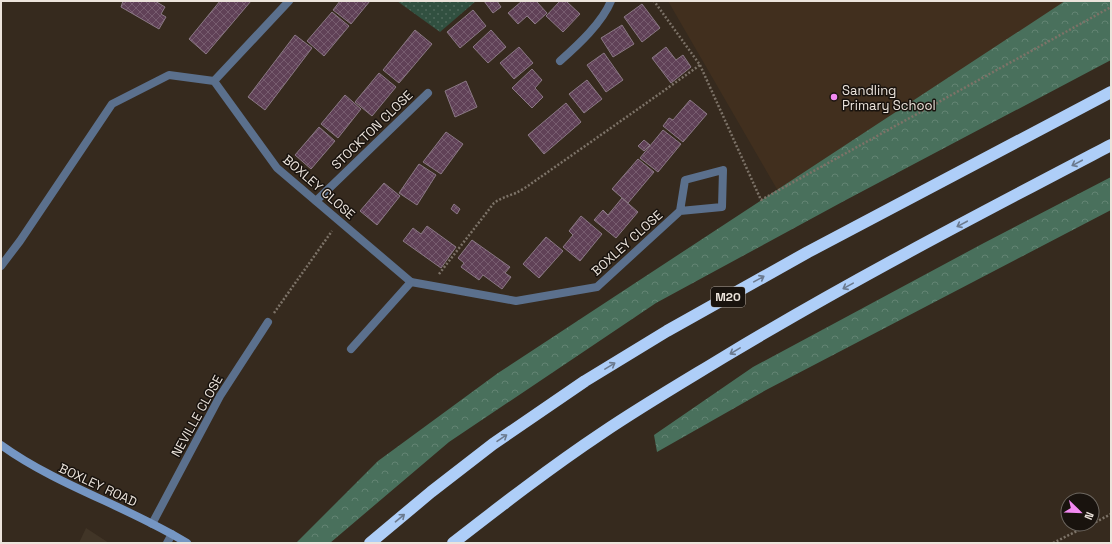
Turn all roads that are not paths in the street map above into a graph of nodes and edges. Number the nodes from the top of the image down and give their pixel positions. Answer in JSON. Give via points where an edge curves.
{"nodes":[{"id":1,"x":289,"y":1,"type":"edge"},
{"id":2,"x":611,"y":1,"type":"edge"},
{"id":3,"x":560,"y":61,"type":"dead end"},
{"id":4,"x":214,"y":81,"type":"junction"},
{"id":5,"x":1111,"y":92,"type":"edge"},
{"id":6,"x":428,"y":93,"type":"dead end"},
{"id":7,"x":1111,"y":145,"type":"edge"},
{"id":8,"x":316,"y":201,"type":"junction"},
{"id":9,"x":680,"y":211,"type":"junction"},
{"id":10,"x":1,"y":266,"type":"edge"},
{"id":11,"x":411,"y":282,"type":"junction"},
{"id":12,"x":268,"y":322,"type":"road end"},
{"id":13,"x":351,"y":350,"type":"dead end"},
{"id":14,"x":1,"y":445,"type":"edge"},
{"id":15,"x":152,"y":524,"type":"junction"},
{"id":16,"x":172,"y":534,"type":"junction"},
{"id":17,"x":167,"y":543,"type":"edge"},
{"id":18,"x":187,"y":543,"type":"edge"},
{"id":19,"x":370,"y":543,"type":"edge"},
{"id":20,"x":453,"y":543,"type":"edge"}],
"edges":[{"from":1,"to":4,"type":"street"},
{"from":2,"to":3,"type":"street","via":[[603,15],[577,46]]},
{"from":4,"to":8,"type":"street","name":"BOXLEY CLOSE","via":[[277,168]]},
{"from":4,"to":10,"type":"street","via":[[169,75],[112,104]]},
{"from":19,"to":5,"type":"highway","number":"M20","one_way":true,"via":[[493,444],[585,381],[667,331],[808,252]]},
{"from":6,"to":8,"type":"street","name":"STOCKTON CLOSE"},
{"from":7,"to":20,"type":"highway","one_way":true,"via":[[776,326],[672,388],[554,466]]},
{"from":8,"to":11,"type":"street","name":"BOXLEY CLOSE"},
{"from":9,"to":9,"type":"street","name":"BOXLEY CLOSE","via":[[685,180],[723,170],[722,207]]},
{"from":9,"to":11,"type":"street","name":"BOXLEY CLOSE","via":[[597,287],[516,301]]},
{"from":11,"to":13,"type":"street"},
{"from":12,"to":15,"type":"street","name":"NEVILLE CLOSE","via":[[220,396]]},
{"from":14,"to":15,"type":"street","name":"BOXLEY ROAD","via":[[47,474]]},
{"from":15,"to":16,"type":"street","name":"BOXLEY ROAD"},
{"from":16,"to":17,"type":"street"},
{"from":16,"to":18,"type":"street","name":"BOXLEY ROAD"}]}
